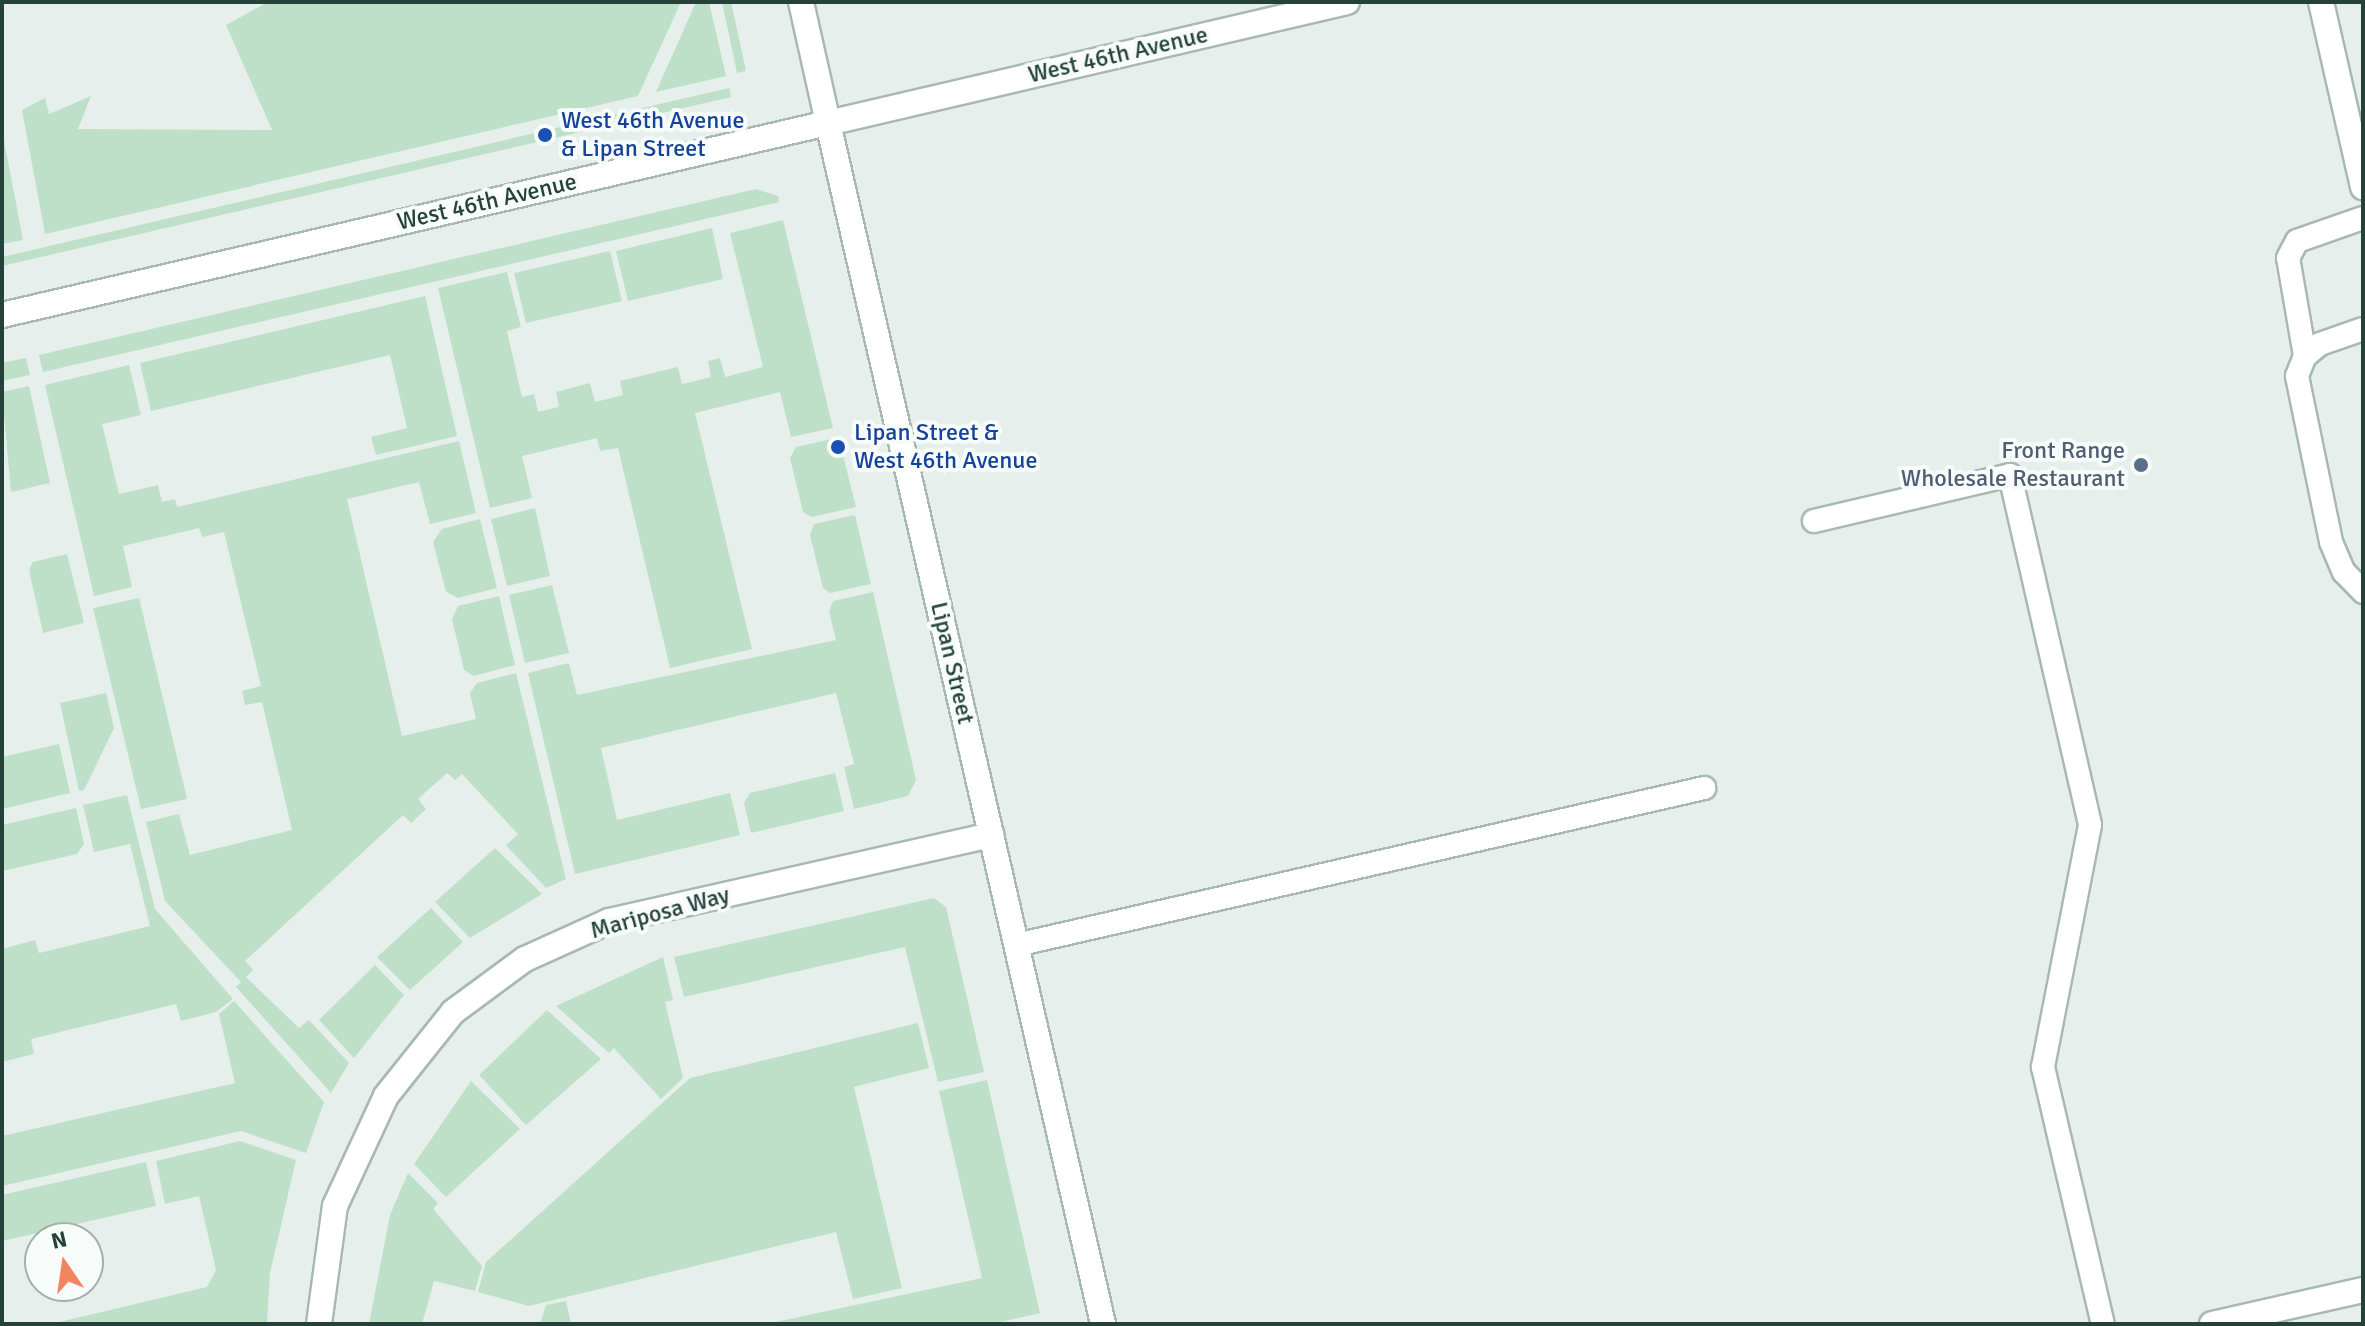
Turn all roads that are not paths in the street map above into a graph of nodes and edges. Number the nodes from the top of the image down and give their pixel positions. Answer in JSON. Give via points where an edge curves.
{"nodes":[{"id":1,"x":801,"y":2,"type":"edge"},
{"id":2,"x":1347,"y":2,"type":"edge"},
{"id":3,"x":2321,"y":2,"type":"edge"},
{"id":4,"x":828,"y":123,"type":"junction"},
{"id":5,"x":2363,"y":187,"type":"edge"},
{"id":6,"x":2363,"y":218,"type":"edge"},
{"id":7,"x":2,"y":315,"type":"edge"},
{"id":8,"x":2363,"y":329,"type":"edge"},
{"id":9,"x":2305,"y":356,"type":"junction"},
{"id":10,"x":1814,"y":521,"type":"dead end"},
{"id":11,"x":2363,"y":592,"type":"edge"},
{"id":12,"x":1704,"y":788,"type":"dead end"},
{"id":13,"x":991,"y":835,"type":"junction"},
{"id":14,"x":1016,"y":945,"type":"junction"},
{"id":15,"x":2363,"y":1290,"type":"edge"},
{"id":16,"x":319,"y":1324,"type":"edge"},
{"id":17,"x":1103,"y":1324,"type":"edge"},
{"id":18,"x":2103,"y":1324,"type":"edge"},
{"id":19,"x":2212,"y":1324,"type":"edge"}],
"edges":[{"from":1,"to":4,"type":"street","name":"Lipan Street"},
{"from":2,"to":4,"type":"street","name":"West 46th Avenue"},
{"from":3,"to":5,"type":"street"},
{"from":4,"to":7,"type":"street","name":"West 46th Avenue"},
{"from":4,"to":13,"type":"street","name":"Lipan Street"},
{"from":6,"to":9,"type":"lane","via":[[2297,241],[2288,258]]},
{"from":8,"to":9,"type":"lane","via":[[2320,344]]},
{"from":9,"to":11,"type":"lane","via":[[2297,376],[2331,542],[2344,572]]},
{"from":10,"to":18,"type":"lane","via":[[2010,475],[2090,825],[2043,1067]]},
{"from":12,"to":14,"type":"lane"},
{"from":13,"to":14,"type":"street","name":"Lipan Street"},
{"from":13,"to":16,"type":"street","name":"Mariposa Way","via":[[609,921],[525,959],[453,1012],[386,1096],[335,1206]]},
{"from":14,"to":17,"type":"street","name":"Lipan Street"},
{"from":15,"to":19,"type":"street"}]}
